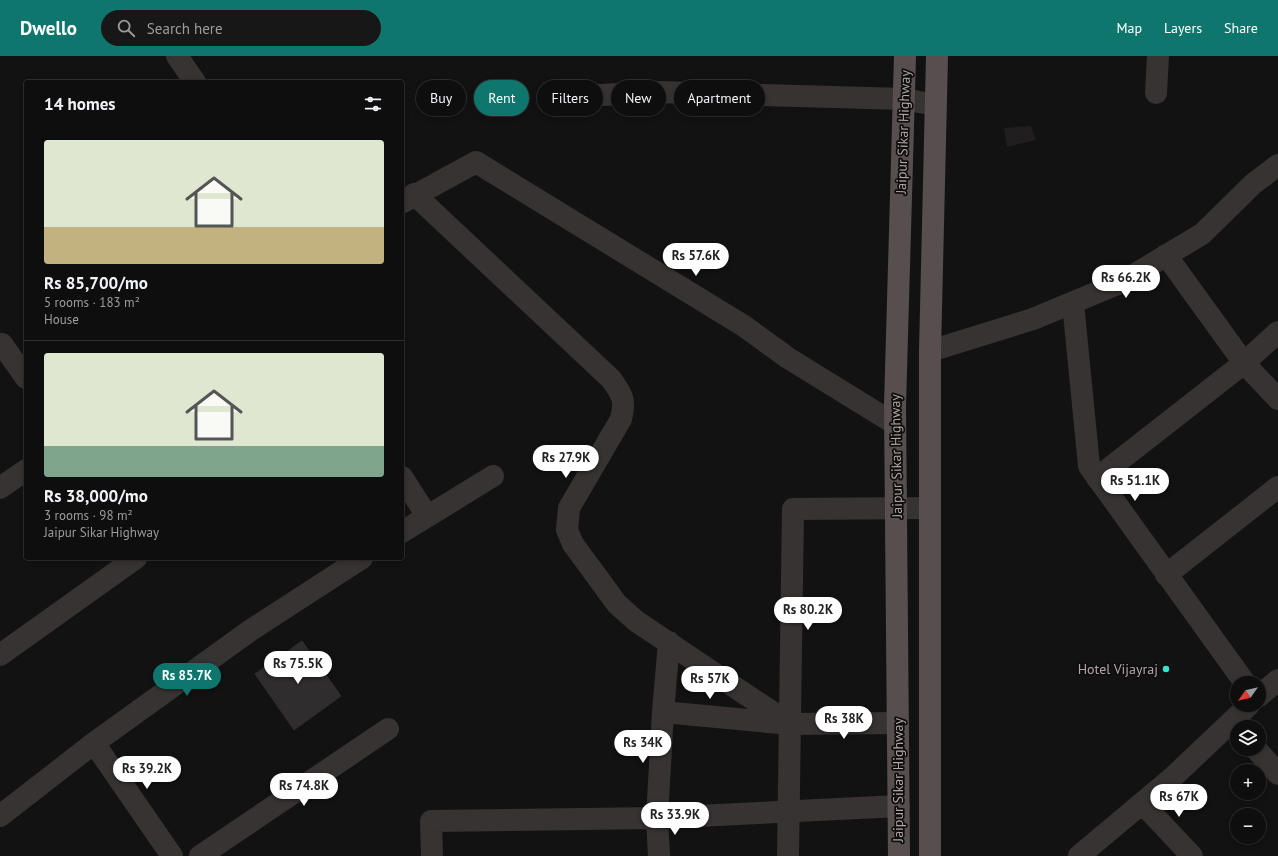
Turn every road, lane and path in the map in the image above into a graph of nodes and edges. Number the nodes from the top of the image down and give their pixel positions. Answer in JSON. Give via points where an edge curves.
{"nodes":[{"id":1,"x":178,"y":56,"type":"edge"},
{"id":2,"x":905,"y":56,"type":"edge"},
{"id":3,"x":937,"y":56,"type":"edge"},
{"id":4,"x":1158,"y":56,"type":"edge"},
{"id":5,"x":194,"y":80,"type":"edge"},
{"id":6,"x":1156,"y":94,"type":"dead end"},
{"id":7,"x":603,"y":95,"type":"edge"},
{"id":8,"x":904,"y":99,"type":"junction"},
{"id":9,"x":935,"y":105,"type":"junction"},
{"id":10,"x":1278,"y":164,"type":"edge"},
{"id":11,"x":408,"y":198,"type":"edge"},
{"id":12,"x":1166,"y":255,"type":"junction"},
{"id":13,"x":1073,"y":303,"type":"junction"},
{"id":14,"x":1278,"y":332,"type":"edge"},
{"id":15,"x":2,"y":344,"type":"dead end"},
{"id":16,"x":930,"y":351,"type":"junction"},
{"id":17,"x":1244,"y":363,"type":"junction"},
{"id":18,"x":24,"y":375,"type":"edge"},
{"id":19,"x":1278,"y":399,"type":"edge"},
{"id":20,"x":895,"y":424,"type":"junction"},
{"id":21,"x":24,"y":471,"type":"edge"},
{"id":22,"x":493,"y":476,"type":"dead end"},
{"id":23,"x":1097,"y":478,"type":"junction"},
{"id":24,"x":404,"y":480,"type":"edge"},
{"id":25,"x":1278,"y":487,"type":"edge"},
{"id":26,"x":0,"y":488,"type":"edge"},
{"id":27,"x":897,"y":508,"type":"junction"},
{"id":28,"x":929,"y":508,"type":"junction"},
{"id":29,"x":427,"y":516,"type":"junction"},
{"id":30,"x":404,"y":531,"type":"edge"},
{"id":31,"x":133,"y":560,"type":"edge"},
{"id":32,"x":359,"y":560,"type":"edge"},
{"id":33,"x":1166,"y":575,"type":"junction"},
{"id":34,"x":669,"y":642,"type":"junction"},
{"id":35,"x":0,"y":655,"type":"edge"},
{"id":36,"x":1240,"y":676,"type":"edge"},
{"id":37,"x":663,"y":712,"type":"junction"},
{"id":38,"x":898,"y":722,"type":"junction"},
{"id":39,"x":790,"y":724,"type":"junction"},
{"id":40,"x":1230,"y":728,"type":"edge"},
{"id":41,"x":388,"y":729,"type":"dead end"},
{"id":42,"x":94,"y":743,"type":"junction"},
{"id":43,"x":1262,"y":756,"type":"edge"},
{"id":44,"x":1278,"y":774,"type":"edge"},
{"id":45,"x":1142,"y":803,"type":"junction"},
{"id":46,"x":899,"y":806,"type":"junction"},
{"id":47,"x":788,"y":811,"type":"junction"},
{"id":48,"x":0,"y":816,"type":"edge"},
{"id":49,"x":657,"y":818,"type":"junction"},
{"id":50,"x":172,"y":856,"type":"edge"},
{"id":51,"x":200,"y":856,"type":"edge"},
{"id":52,"x":432,"y":856,"type":"edge"},
{"id":53,"x":658,"y":856,"type":"edge"},
{"id":54,"x":788,"y":856,"type":"edge"},
{"id":55,"x":899,"y":856,"type":"edge"},
{"id":56,"x":930,"y":856,"type":"edge"},
{"id":57,"x":1079,"y":856,"type":"edge"},
{"id":58,"x":1192,"y":856,"type":"edge"}],
"edges":[{"from":1,"to":5,"type":"street"},
{"from":2,"to":8,"type":"main road","name":"Jaipur Sikar Highway"},
{"from":3,"to":9,"type":"main road"},
{"from":4,"to":6,"type":"street"},
{"from":7,"to":8,"type":"street","via":[[656,92]]},
{"from":8,"to":9,"type":"street"},
{"from":8,"to":20,"type":"main road","name":"Jaipur Sikar Highway"},
{"from":9,"to":16,"type":"main road"},
{"from":10,"to":12,"type":"street","via":[[1253,184],[1202,234]]},
{"from":11,"to":20,"type":"street","via":[[476,162],[744,326],[788,358]]},
{"from":11,"to":34,"type":"street","via":[[611,379],[621,392],[625,405],[621,419],[568,508],[567,530],[573,544],[617,604],[636,621]]},
{"from":12,"to":13,"type":"street","via":[[1122,282]]},
{"from":12,"to":17,"type":"street"},
{"from":13,"to":16,"type":"street","via":[[1033,319]]},
{"from":13,"to":23,"type":"street","via":[[1089,466]]},
{"from":14,"to":17,"type":"street"},
{"from":15,"to":18,"type":"street"},
{"from":16,"to":28,"type":"main road"},
{"from":17,"to":19,"type":"street"},
{"from":17,"to":23,"type":"street"},
{"from":20,"to":27,"type":"main road","name":"Jaipur Sikar Highway"},
{"from":21,"to":26,"type":"street"},
{"from":22,"to":29,"type":"street"},
{"from":23,"to":33,"type":"street"},
{"from":24,"to":29,"type":"street"},
{"from":25,"to":33,"type":"street"},
{"from":27,"to":28,"type":"street"},
{"from":27,"to":38,"type":"main road","name":"Jaipur Sikar Highway"},
{"from":27,"to":39,"type":"street","via":[[793,509]]},
{"from":28,"to":56,"type":"main road"},
{"from":29,"to":30,"type":"street"},
{"from":31,"to":35,"type":"street"},
{"from":32,"to":42,"type":"street","via":[[251,630]]},
{"from":33,"to":36,"type":"street"},
{"from":34,"to":37,"type":"street"},
{"from":34,"to":39,"type":"street"},
{"from":37,"to":39,"type":"street"},
{"from":37,"to":49,"type":"street"},
{"from":38,"to":39,"type":"street"},
{"from":38,"to":46,"type":"main road","name":"Jaipur Sikar Highway"},
{"from":39,"to":47,"type":"street"},
{"from":40,"to":45,"type":"street"},
{"from":41,"to":51,"type":"street"},
{"from":42,"to":48,"type":"street"},
{"from":42,"to":50,"type":"street"},
{"from":43,"to":44,"type":"street"},
{"from":45,"to":57,"type":"street"},
{"from":45,"to":58,"type":"street"},
{"from":46,"to":47,"type":"street"},
{"from":46,"to":55,"type":"main road","name":"Jaipur Sikar Highway"},
{"from":47,"to":49,"type":"street"},
{"from":47,"to":54,"type":"street"},
{"from":49,"to":52,"type":"street","via":[[431,821]]},
{"from":49,"to":53,"type":"street"}]}
